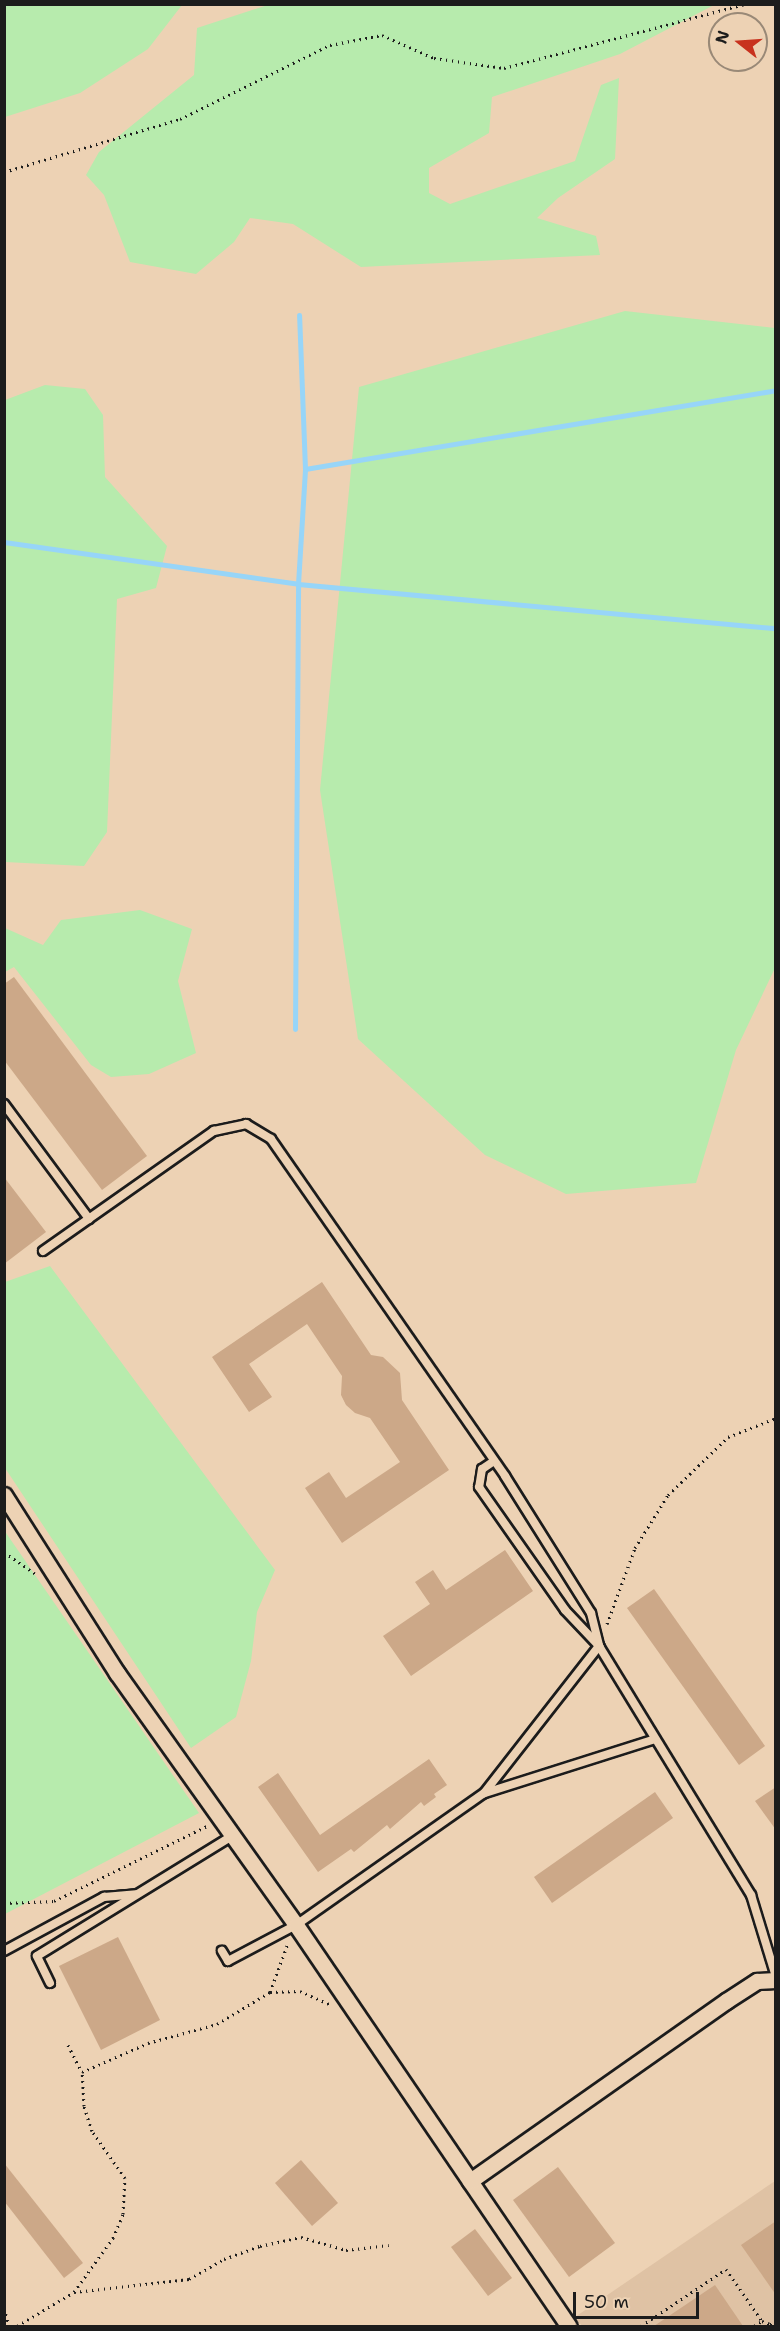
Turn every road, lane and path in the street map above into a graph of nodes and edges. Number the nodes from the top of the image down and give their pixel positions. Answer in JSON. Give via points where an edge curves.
{"nodes":[{"id":1,"x":745,"y":4,"type":"edge"},
{"id":2,"x":4,"y":172,"type":"edge"},
{"id":3,"x":4,"y":1104,"type":"edge"},
{"id":4,"x":88,"y":1219,"type":"junction"},
{"id":5,"x":43,"y":1251,"type":"dead end"},
{"id":6,"x":776,"y":1418,"type":"edge"},
{"id":7,"x":494,"y":1461,"type":"junction"},
{"id":8,"x":4,"y":1495,"type":"edge"},
{"id":9,"x":4,"y":1552,"type":"edge"},
{"id":10,"x":56,"y":1576,"type":"junction"},
{"id":11,"x":599,"y":1646,"type":"junction"},
{"id":12,"x":655,"y":1739,"type":"junction"},
{"id":13,"x":484,"y":1793,"type":"junction"},
{"id":14,"x":220,"y":1819,"type":"junction"},
{"id":15,"x":232,"y":1836,"type":"junction"},
{"id":16,"x":138,"y":1893,"type":"junction"},
{"id":17,"x":4,"y":1903,"type":"edge"},
{"id":18,"x":296,"y":1925,"type":"junction"},
{"id":19,"x":222,"y":1951,"type":"dead end"},
{"id":20,"x":4,"y":1952,"type":"edge"},
{"id":21,"x":776,"y":1979,"type":"edge"},
{"id":22,"x":50,"y":1983,"type":"dead end"},
{"id":23,"x":270,"y":1992,"type":"junction"},
{"id":24,"x":356,"y":2013,"type":"junction"},
{"id":25,"x":68,"y":2045,"type":"dead end"},
{"id":26,"x":82,"y":2072,"type":"junction"},
{"id":27,"x":471,"y":2181,"type":"junction"},
{"id":28,"x":389,"y":2245,"type":"dead end"},
{"id":29,"x":74,"y":2292,"type":"junction"},
{"id":30,"x":4,"y":2308,"type":"edge"},
{"id":31,"x":776,"y":2320,"type":"edge"},
{"id":32,"x":762,"y":2321,"type":"junction"},
{"id":33,"x":772,"y":2325,"type":"edge"},
{"id":34,"x":9,"y":2326,"type":"edge"},
{"id":35,"x":16,"y":2326,"type":"edge"},
{"id":36,"x":569,"y":2326,"type":"edge"},
{"id":37,"x":641,"y":2326,"type":"edge"},
{"id":38,"x":754,"y":2326,"type":"edge"}],
"edges":[{"from":1,"to":2,"type":"path","via":[[504,68],[434,58],[382,35],[330,45],[180,119],[36,159]]},
{"from":3,"to":4,"type":"lane"},
{"from":4,"to":5,"type":"lane"},
{"from":4,"to":7,"type":"lane","via":[[214,1131],[246,1124],[271,1139]]},
{"from":6,"to":11,"type":"path","via":[[728,1437],[668,1496],[635,1548]]},
{"from":7,"to":11,"type":"lane","via":[[591,1613]]},
{"from":7,"to":11,"type":"lane","via":[[482,1469],[480,1487],[565,1610]]},
{"from":8,"to":10,"type":"street"},
{"from":9,"to":10,"type":"path","via":[[31,1574]]},
{"from":10,"to":14,"type":"street","via":[[117,1673]]},
{"from":11,"to":12,"type":"lane"},
{"from":11,"to":13,"type":"lane"},
{"from":12,"to":13,"type":"lane"},
{"from":12,"to":21,"type":"lane","via":[[751,1895]]},
{"from":13,"to":18,"type":"lane"},
{"from":14,"to":15,"type":"street"},
{"from":14,"to":17,"type":"path","via":[[54,1901]]},
{"from":15,"to":16,"type":"lane"},
{"from":15,"to":18,"type":"street"},
{"from":16,"to":20,"type":"lane","via":[[104,1897]]},
{"from":16,"to":22,"type":"lane","via":[[36,1956]]},
{"from":18,"to":19,"type":"lane","via":[[228,1961]]},
{"from":18,"to":23,"type":"path"},
{"from":18,"to":24,"type":"street"},
{"from":21,"to":27,"type":"street","via":[[757,1981],[734,1996]]},
{"from":23,"to":24,"type":"path","via":[[300,1991]]},
{"from":23,"to":26,"type":"path","via":[[217,2024],[148,2043]]},
{"from":24,"to":27,"type":"street"},
{"from":25,"to":26,"type":"path"},
{"from":26,"to":29,"type":"path","via":[[84,2106],[92,2131],[125,2178],[123,2214],[113,2238]]},
{"from":27,"to":36,"type":"street"},
{"from":28,"to":29,"type":"path","via":[[346,2250],[301,2237],[224,2259],[189,2279]]},
{"from":29,"to":35,"type":"path"},
{"from":30,"to":34,"type":"path"},
{"from":31,"to":33,"type":"path"},
{"from":32,"to":33,"type":"path"},
{"from":32,"to":37,"type":"path","via":[[726,2269]]},
{"from":32,"to":38,"type":"path"}]}
